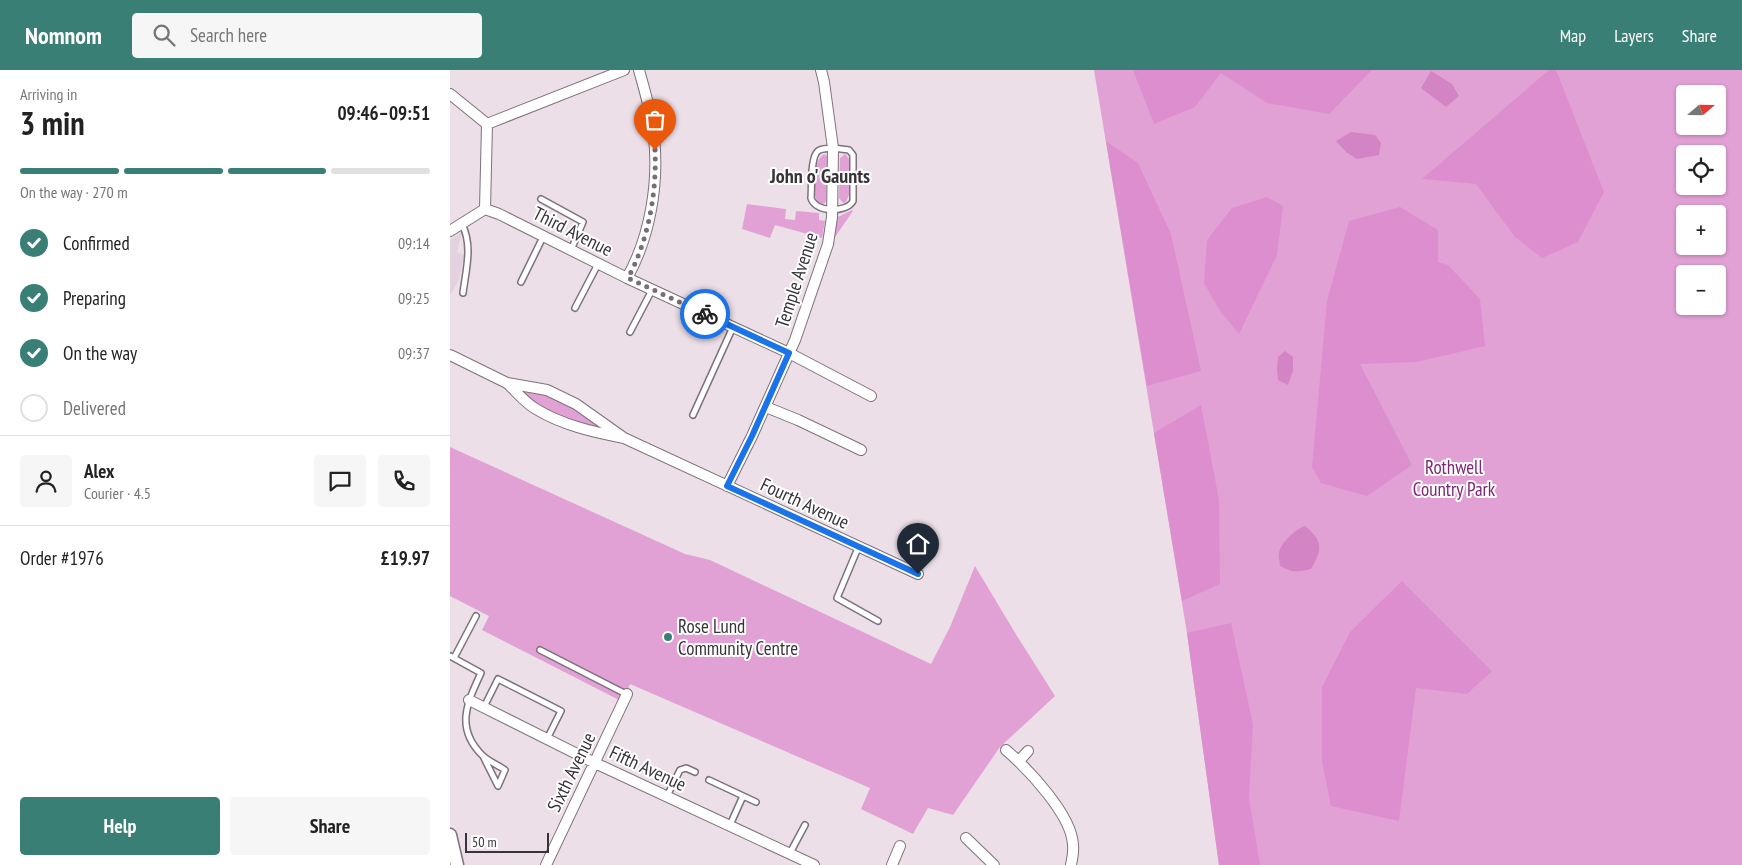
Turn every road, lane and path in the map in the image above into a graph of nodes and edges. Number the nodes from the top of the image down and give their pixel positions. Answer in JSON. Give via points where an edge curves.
{"nodes":[{"id":1,"x":624,"y":70,"type":"edge"},
{"id":2,"x":639,"y":70,"type":"edge"},
{"id":3,"x":821,"y":70,"type":"edge"},
{"id":4,"x":450,"y":94,"type":"edge"},
{"id":5,"x":487,"y":124,"type":"junction"},
{"id":6,"x":833,"y":148,"type":"junction"},
{"id":7,"x":541,"y":199,"type":"dead end"},
{"id":8,"x":485,"y":209,"type":"junction"},
{"id":9,"x":832,"y":209,"type":"junction"},
{"id":10,"x":461,"y":224,"type":"junction"},
{"id":11,"x":450,"y":231,"type":"edge"},
{"id":12,"x":544,"y":236,"type":"junction"},
{"id":13,"x":571,"y":250,"type":"junction"},
{"id":14,"x":598,"y":264,"type":"junction"},
{"id":15,"x":628,"y":278,"type":"junction"},
{"id":16,"x":521,"y":282,"type":"dead end"},
{"id":17,"x":652,"y":290,"type":"junction"},
{"id":18,"x":463,"y":293,"type":"dead end"},
{"id":19,"x":575,"y":308,"type":"dead end"},
{"id":20,"x":733,"y":327,"type":"junction"},
{"id":21,"x":630,"y":332,"type":"dead end"},
{"id":22,"x":789,"y":353,"type":"junction"},
{"id":23,"x":450,"y":355,"type":"edge"},
{"id":24,"x":507,"y":383,"type":"junction"},
{"id":25,"x":871,"y":396,"type":"dead end"},
{"id":26,"x":766,"y":407,"type":"junction"},
{"id":27,"x":693,"y":415,"type":"dead end"},
{"id":28,"x":624,"y":438,"type":"junction"},
{"id":29,"x":861,"y":450,"type":"dead end"},
{"id":30,"x":727,"y":486,"type":"junction"},
{"id":31,"x":858,"y":548,"type":"junction"},
{"id":32,"x":918,"y":574,"type":"dead end"},
{"id":33,"x":476,"y":616,"type":"dead end"},
{"id":34,"x":878,"y":621,"type":"dead end"},
{"id":35,"x":540,"y":650,"type":"dead end"},
{"id":36,"x":452,"y":657,"type":"edge"},
{"id":37,"x":627,"y":694,"type":"joint"},
{"id":38,"x":469,"y":700,"type":"junction"},
{"id":39,"x":484,"y":707,"type":"junction"},
{"id":40,"x":547,"y":739,"type":"junction"},
{"id":41,"x":1006,"y":750,"type":"dead end"},
{"id":42,"x":1028,"y":751,"type":"dead end"},
{"id":43,"x":483,"y":756,"type":"junction"},
{"id":44,"x":1019,"y":761,"type":"junction"},
{"id":45,"x":595,"y":763,"type":"junction"},
{"id":46,"x":695,"y":772,"type":"dead end"},
{"id":47,"x":709,"y":780,"type":"dead end"},
{"id":48,"x":743,"y":796,"type":"junction"},
{"id":49,"x":667,"y":797,"type":"junction"},
{"id":50,"x":756,"y":802,"type":"dead end"},
{"id":51,"x":805,"y":825,"type":"dead end"},
{"id":52,"x":730,"y":826,"type":"junction"},
{"id":53,"x":450,"y":835,"type":"edge"},
{"id":54,"x":966,"y":838,"type":"dead end"},
{"id":55,"x":900,"y":846,"type":"dead end"},
{"id":56,"x":790,"y":854,"type":"junction"},
{"id":57,"x":457,"y":865,"type":"edge"},
{"id":58,"x":546,"y":865,"type":"edge"},
{"id":59,"x":814,"y":865,"type":"edge"},
{"id":60,"x":892,"y":865,"type":"edge"},
{"id":61,"x":994,"y":865,"type":"edge"},
{"id":62,"x":1071,"y":865,"type":"edge"}],
"edges":[{"from":1,"to":5,"type":"street"},
{"from":2,"to":15,"type":"street","via":[[652,122],[655,164],[653,198]]},
{"from":3,"to":6,"type":"street","name":"Temple Avenue"},
{"from":4,"to":5,"type":"street"},
{"from":5,"to":8,"type":"street"},
{"from":6,"to":9,"type":"street","name":"Temple Avenue"},
{"from":6,"to":9,"type":"lane","via":[[822,149],[813,157],[811,198],[816,206]]},
{"from":6,"to":9,"type":"lane","via":[[849,150],[854,159],[853,201],[847,208]]},
{"from":7,"to":13,"type":"lane","via":[[584,222]]},
{"from":8,"to":10,"type":"street"},
{"from":8,"to":12,"type":"street","name":"Third Avenue"},
{"from":9,"to":22,"type":"street","name":"Temple Avenue","via":[[828,244]]},
{"from":10,"to":11,"type":"street"},
{"from":10,"to":18,"type":"lane","via":[[469,254]]},
{"from":12,"to":13,"type":"street","name":"Third Avenue"},
{"from":12,"to":16,"type":"lane"},
{"from":13,"to":14,"type":"street","name":"Third Avenue"},
{"from":14,"to":15,"type":"street","name":"Third Avenue"},
{"from":14,"to":19,"type":"lane"},
{"from":15,"to":17,"type":"street","name":"Third Avenue"},
{"from":17,"to":20,"type":"street","name":"Third Avenue"},
{"from":17,"to":21,"type":"lane"},
{"from":20,"to":22,"type":"street","name":"Third Avenue"},
{"from":20,"to":27,"type":"lane"},
{"from":22,"to":25,"type":"street","name":"Third Avenue"},
{"from":22,"to":26,"type":"street","name":"Temple Avenue"},
{"from":23,"to":24,"type":"street","name":"Fourth Avenue"},
{"from":24,"to":28,"type":"street","name":"Fourth Avenue","via":[[546,390],[576,404]]},
{"from":24,"to":28,"type":"street","name":"Fourth Avenue","via":[[534,408],[596,433]]},
{"from":26,"to":29,"type":"street"},
{"from":26,"to":30,"type":"street","name":"Temple Avenue"},
{"from":28,"to":30,"type":"street","name":"Fourth Avenue"},
{"from":30,"to":31,"type":"street","name":"Fourth Avenue"},
{"from":31,"to":32,"type":"street","name":"Fourth Avenue"},
{"from":31,"to":34,"type":"lane","via":[[837,598]]},
{"from":33,"to":36,"type":"lane"},
{"from":35,"to":37,"type":"lane"},
{"from":36,"to":38,"type":"lane","via":[[481,674]]},
{"from":37,"to":45,"type":"street","name":"Sixth Avenue"},
{"from":38,"to":39,"type":"street","name":"Fifth Avenue"},
{"from":38,"to":43,"type":"lane","via":[[465,724],[472,742]]},
{"from":39,"to":40,"type":"street","name":"Fifth Avenue"},
{"from":39,"to":40,"type":"lane","via":[[498,679],[561,711]]},
{"from":40,"to":45,"type":"street","name":"Fifth Avenue"},
{"from":41,"to":44,"type":"street"},
{"from":42,"to":44,"type":"street"},
{"from":43,"to":43,"type":"lane","via":[[494,778],[498,786],[505,770]]},
{"from":44,"to":62,"type":"street","via":[[1042,786],[1066,823],[1073,844]]},
{"from":45,"to":49,"type":"street","name":"Fifth Avenue"},
{"from":45,"to":58,"type":"street","name":"Sixth Avenue"},
{"from":46,"to":49,"type":"lane","via":[[686,768],[680,770]]},
{"from":47,"to":48,"type":"lane"},
{"from":48,"to":50,"type":"lane"},
{"from":48,"to":52,"type":"lane"},
{"from":49,"to":52,"type":"street","name":"Fifth Avenue"},
{"from":51,"to":56,"type":"lane"},
{"from":52,"to":56,"type":"street","name":"Fifth Avenue"},
{"from":53,"to":57,"type":"street"},
{"from":54,"to":61,"type":"street"},
{"from":55,"to":60,"type":"street"},
{"from":56,"to":59,"type":"street","name":"Fifth Avenue"}]}
